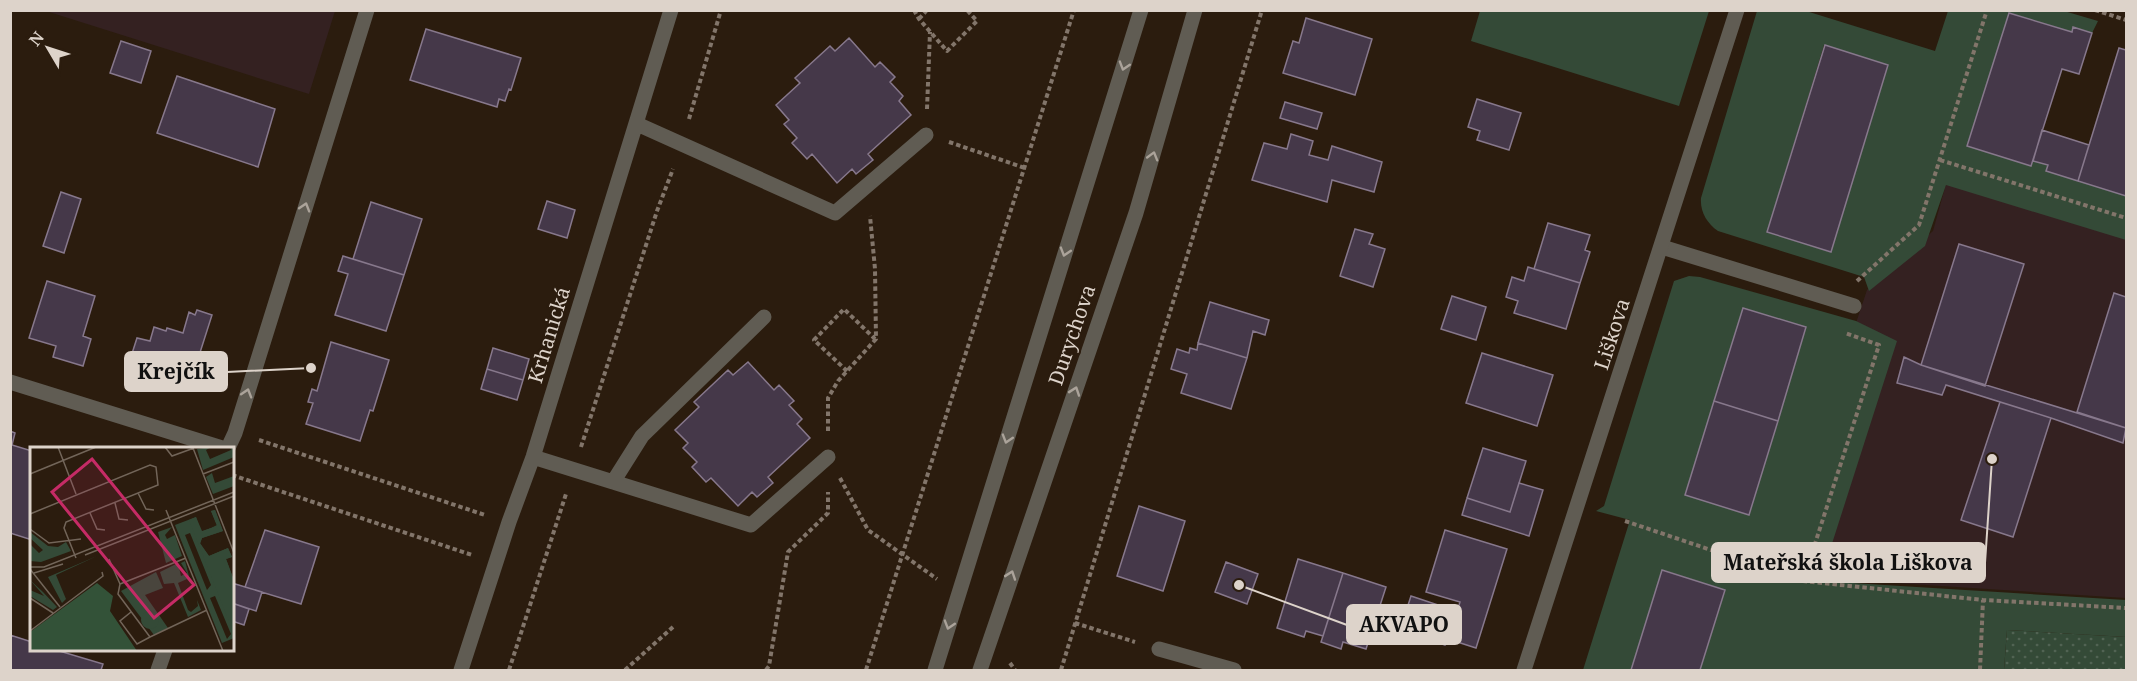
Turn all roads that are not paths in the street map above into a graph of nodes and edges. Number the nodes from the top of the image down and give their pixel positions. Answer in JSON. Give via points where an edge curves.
{"nodes":[{"id":1,"x":367,"y":10,"type":"edge"},
{"id":2,"x":671,"y":10,"type":"edge"},
{"id":3,"x":1141,"y":10,"type":"edge"},
{"id":4,"x":1195,"y":10,"type":"edge"},
{"id":5,"x":1737,"y":10,"type":"edge"},
{"id":6,"x":637,"y":124,"type":"junction"},
{"id":7,"x":926,"y":135,"type":"road end"},
{"id":8,"x":1662,"y":247,"type":"junction"},
{"id":9,"x":1850,"y":305,"type":"road end"},
{"id":10,"x":764,"y":317,"type":"dead end"},
{"id":11,"x":10,"y":382,"type":"edge"},
{"id":12,"x":219,"y":447,"type":"edge"},
{"id":13,"x":228,"y":447,"type":"edge"},
{"id":14,"x":828,"y":457,"type":"road end"},
{"id":15,"x":533,"y":458,"type":"junction"},
{"id":16,"x":613,"y":482,"type":"junction"},
{"id":17,"x":1158,"y":649,"type":"road end"},
{"id":18,"x":165,"y":651,"type":"edge"},
{"id":19,"x":158,"y":670,"type":"edge"},
{"id":20,"x":461,"y":670,"type":"edge"},
{"id":21,"x":935,"y":670,"type":"edge"},
{"id":22,"x":980,"y":670,"type":"edge"},
{"id":23,"x":1234,"y":670,"type":"edge"},
{"id":24,"x":1524,"y":670,"type":"edge"}],
"edges":[{"from":13,"to":1,"type":"street","one_way":true},
{"from":2,"to":6,"type":"street","name":"Krhanická"},
{"from":3,"to":21,"type":"street","name":"Durychova","one_way":true},
{"from":22,"to":4,"type":"street","name":"Durychova","one_way":true,"via":[[1136,213]]},
{"from":5,"to":8,"type":"street","name":"Liškova"},
{"from":6,"to":7,"type":"street","via":[[835,213]]},
{"from":6,"to":15,"type":"street","name":"Krhanická"},
{"from":8,"to":9,"type":"street"},
{"from":8,"to":24,"type":"street","name":"Liškova"},
{"from":10,"to":16,"type":"street","via":[[642,436]]},
{"from":11,"to":12,"type":"street"},
{"from":14,"to":16,"type":"street","via":[[751,525]]},
{"from":15,"to":16,"type":"street"},
{"from":15,"to":20,"type":"street","name":"Krhanická"},
{"from":17,"to":23,"type":"street"},
{"from":18,"to":19,"type":"street"}]}
